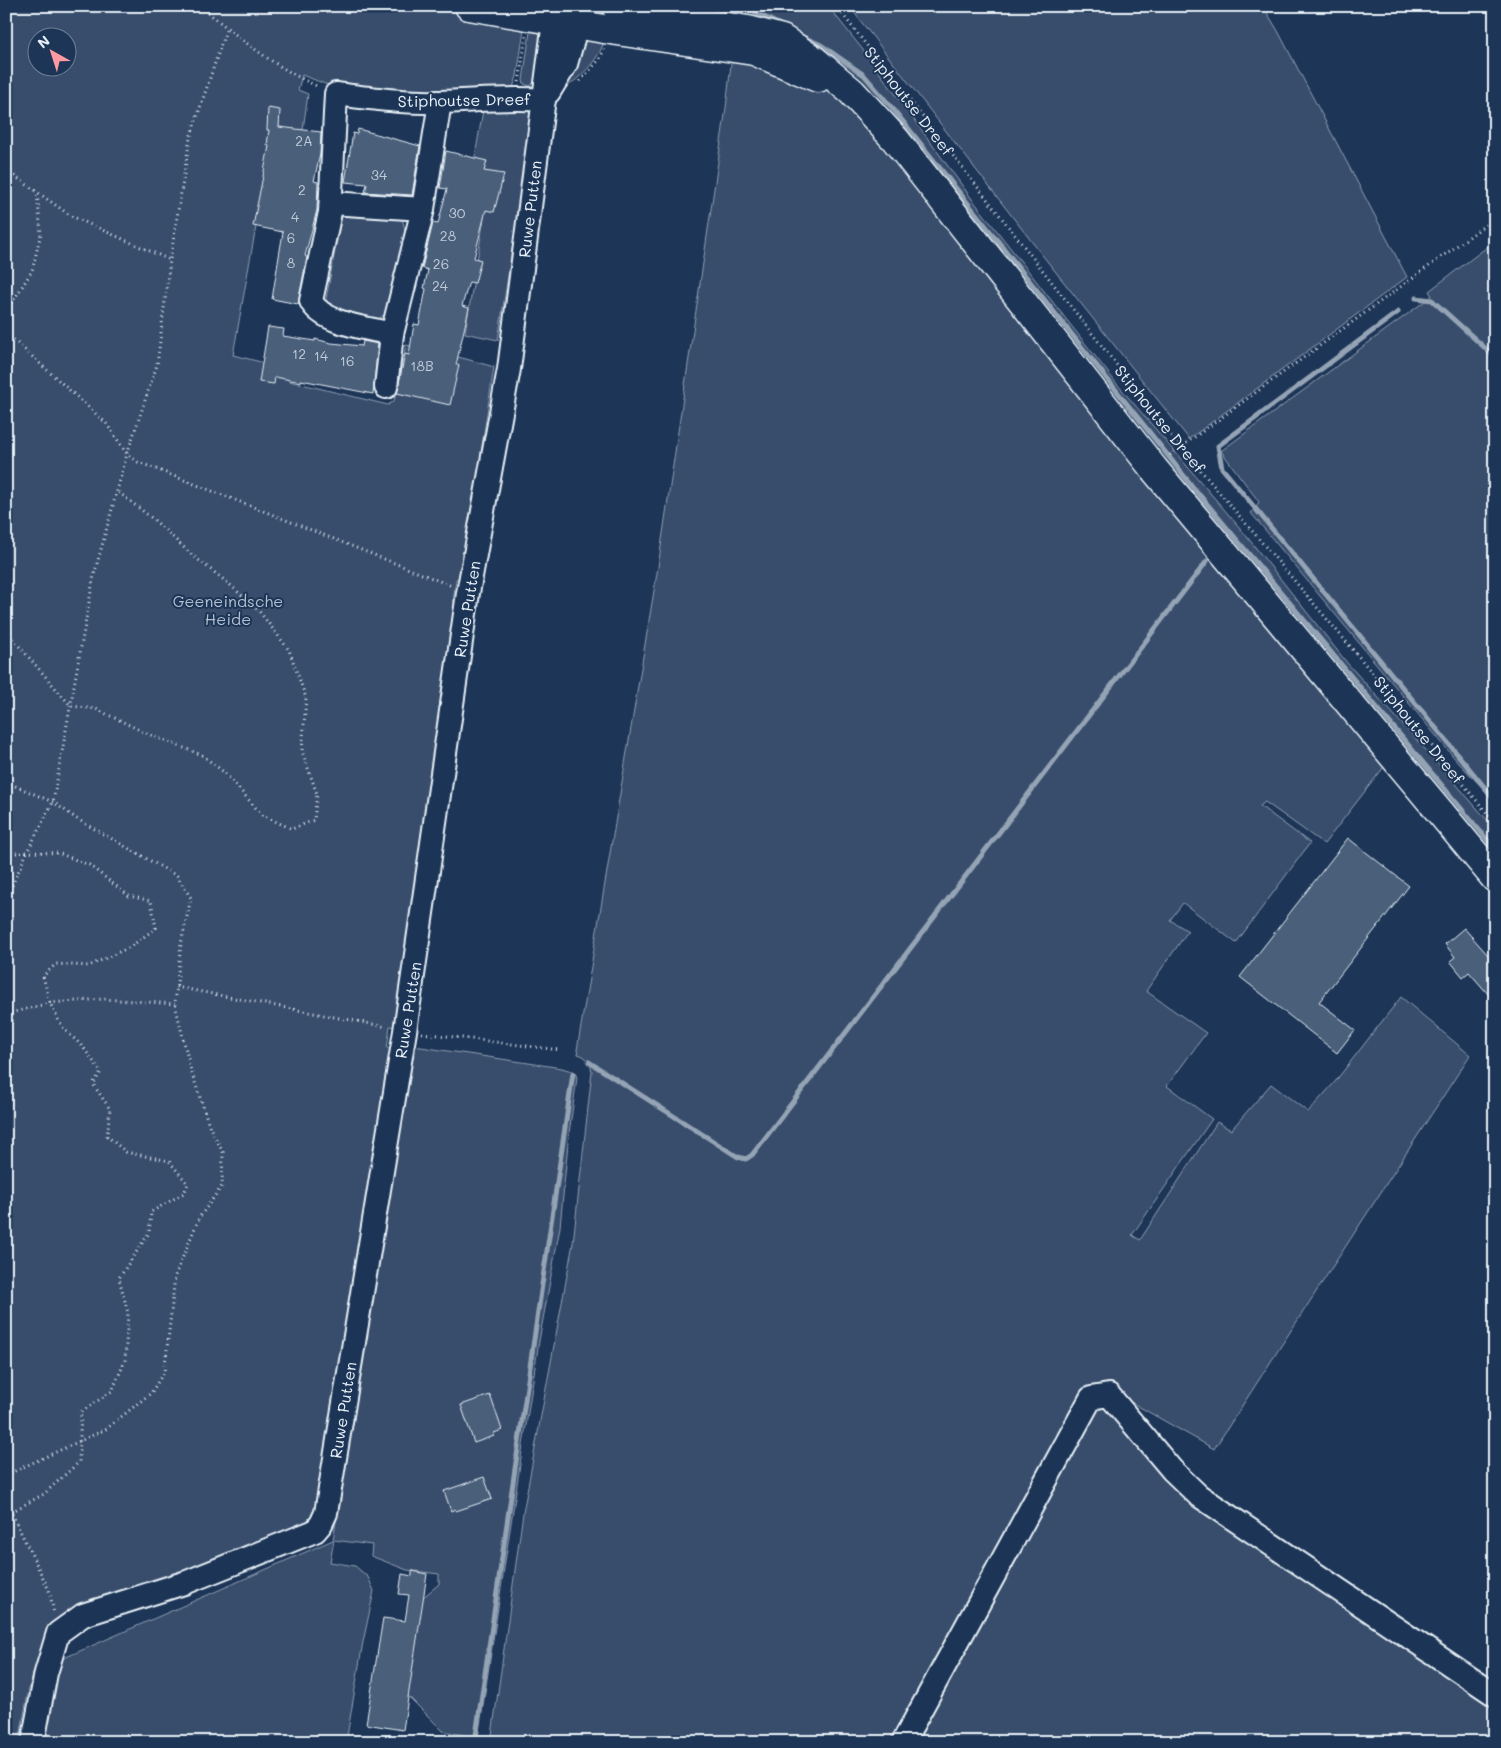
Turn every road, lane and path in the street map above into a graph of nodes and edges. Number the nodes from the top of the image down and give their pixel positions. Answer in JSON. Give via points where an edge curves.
{"nodes":[{"id":1,"x":200,"y":6,"type":"edge"},
{"id":2,"x":468,"y":6,"type":"edge"},
{"id":3,"x":836,"y":6,"type":"edge"},
{"id":4,"x":567,"y":14,"type":"edge"},
{"id":5,"x":529,"y":17,"type":"junction"},
{"id":6,"x":613,"y":18,"type":"edge"},
{"id":7,"x":227,"y":27,"type":"junction"},
{"id":8,"x":578,"y":83,"type":"dead end"},
{"id":9,"x":336,"y":94,"type":"junction"},
{"id":10,"x":519,"y":97,"type":"junction"},
{"id":11,"x":544,"y":100,"type":"junction"},
{"id":12,"x":440,"y":102,"type":"junction"},
{"id":13,"x":6,"y":170,"type":"edge"},
{"id":14,"x":37,"y":192,"type":"junction"},
{"id":15,"x":331,"y":203,"type":"junction"},
{"id":16,"x":423,"y":209,"type":"junction"},
{"id":17,"x":1495,"y":218,"type":"edge"},
{"id":18,"x":170,"y":260,"type":"junction"},
{"id":19,"x":6,"y":312,"type":"edge"},
{"id":20,"x":6,"y":333,"type":"edge"},
{"id":21,"x":392,"y":334,"type":"junction"},
{"id":22,"x":386,"y":387,"type":"dead end"},
{"id":23,"x":1180,"y":446,"type":"junction"},
{"id":24,"x":127,"y":454,"type":"junction"},
{"id":25,"x":1154,"y":469,"type":"junction"},
{"id":26,"x":117,"y":491,"type":"junction"},
{"id":27,"x":468,"y":593,"type":"junction"},
{"id":28,"x":6,"y":631,"type":"edge"},
{"id":29,"x":71,"y":706,"type":"junction"},
{"id":30,"x":6,"y":782,"type":"edge"},
{"id":31,"x":53,"y":802,"type":"junction"},
{"id":32,"x":1495,"y":822,"type":"edge"},
{"id":33,"x":27,"y":852,"type":"junction"},
{"id":34,"x":6,"y":854,"type":"edge"},
{"id":35,"x":1495,"y":878,"type":"edge"},
{"id":36,"x":6,"y":899,"type":"edge"},
{"id":37,"x":176,"y":986,"type":"junction"},
{"id":38,"x":50,"y":1003,"type":"junction"},
{"id":39,"x":175,"y":1004,"type":"junction"},
{"id":40,"x":6,"y":1014,"type":"edge"},
{"id":41,"x":405,"y":1031,"type":"junction"},
{"id":42,"x":560,"y":1050,"type":"dead end"},
{"id":43,"x":79,"y":1442,"type":"junction"},
{"id":44,"x":6,"y":1475,"type":"edge"},
{"id":45,"x":6,"y":1506,"type":"edge"},
{"id":46,"x":12,"y":1512,"type":"junction"},
{"id":47,"x":58,"y":1633,"type":"junction"},
{"id":48,"x":1495,"y":1695,"type":"edge"},
{"id":49,"x":33,"y":1742,"type":"edge"},
{"id":50,"x":903,"y":1742,"type":"edge"}],
"edges":[{"from":1,"to":7,"type":"path"},
{"from":2,"to":5,"type":"main road","name":"Stiphoutse Dreef"},
{"from":3,"to":23,"type":"path","name":"Stiphoutse Dreef"},
{"from":4,"to":5,"type":"main road","name":"Stiphoutse Dreef"},
{"from":4,"to":6,"type":"main road","name":"Stiphoutse Dreef"},
{"from":4,"to":11,"type":"street","name":"Ruwe Putten"},
{"from":5,"to":10,"type":"path"},
{"from":6,"to":8,"type":"path","via":[[600,59]]},
{"from":6,"to":25,"type":"main road","name":"Stiphoutse Dreef","via":[[682,20],[748,30],[782,39],[814,60],[852,92],[895,138]]},
{"from":7,"to":9,"type":"path","via":[[253,50],[285,70]]},
{"from":7,"to":18,"type":"path","via":[[190,138]]},
{"from":9,"to":12,"type":"street","name":"Stiphoutse Dreef","via":[[392,101]]},
{"from":9,"to":15,"type":"street"},
{"from":10,"to":11,"type":"street","name":"Stiphoutse Dreef"},
{"from":10,"to":12,"type":"street","name":"Stiphoutse Dreef"},
{"from":11,"to":27,"type":"street","name":"Ruwe Putten","via":[[509,369]]},
{"from":12,"to":16,"type":"street"},
{"from":13,"to":14,"type":"path"},
{"from":14,"to":18,"type":"path","via":[[71,216]]},
{"from":14,"to":19,"type":"path","via":[[41,232],[32,271]]},
{"from":15,"to":16,"type":"street"},
{"from":15,"to":21,"type":"street","via":[[311,301],[315,309],[332,319]]},
{"from":16,"to":21,"type":"street"},
{"from":17,"to":23,"type":"path"},
{"from":18,"to":24,"type":"path","via":[[157,365]]},
{"from":20,"to":24,"type":"path","via":[[106,423]]},
{"from":21,"to":22,"type":"street"},
{"from":23,"to":25,"type":"path"},
{"from":23,"to":32,"type":"path","name":"Stiphoutse Dreef"},
{"from":24,"to":26,"type":"path"},
{"from":24,"to":27,"type":"path","via":[[138,462]]},
{"from":25,"to":35,"type":"main road","name":"Stiphoutse Dreef"},
{"from":26,"to":29,"type":"path","via":[[94,575]]},
{"from":26,"to":29,"type":"path","via":[[228,582],[259,611],[289,650],[306,698],[302,751],[317,794],[314,820],[292,830],[262,815],[224,773],[202,755],[96,710]]},
{"from":27,"to":41,"type":"street","name":"Ruwe Putten"},
{"from":28,"to":29,"type":"path"},
{"from":29,"to":31,"type":"path"},
{"from":30,"to":31,"type":"path"},
{"from":31,"to":33,"type":"path"},
{"from":31,"to":37,"type":"path","via":[[177,876],[191,898]]},
{"from":33,"to":34,"type":"path"},
{"from":33,"to":36,"type":"path"},
{"from":33,"to":38,"type":"path","via":[[58,853],[89,865],[129,896],[151,901],[156,928],[130,947],[89,966],[56,964],[43,976]]},
{"from":37,"to":39,"type":"path"},
{"from":37,"to":41,"type":"path"},
{"from":38,"to":39,"type":"path","via":[[104,999]]},
{"from":38,"to":40,"type":"path"},
{"from":38,"to":43,"type":"path","via":[[62,1027],[83,1047],[101,1072],[93,1084],[110,1110],[108,1136],[126,1152],[169,1161],[188,1184],[184,1193],[151,1212],[149,1232],[119,1278],[128,1313],[125,1361],[112,1391],[81,1412]]},
{"from":39,"to":43,"type":"path","via":[[190,1067],[210,1128],[223,1152],[222,1186],[199,1218],[175,1276],[164,1372],[151,1392],[106,1429]]},
{"from":41,"to":42,"type":"path"},
{"from":41,"to":47,"type":"street","name":"Ruwe Putten","via":[[326,1513],[321,1524],[315,1531],[187,1582],[83,1615]]},
{"from":43,"to":44,"type":"path"},
{"from":43,"to":46,"type":"path","via":[[79,1462],[44,1494]]},
{"from":45,"to":46,"type":"path"},
{"from":46,"to":47,"type":"path","via":[[48,1590]]},
{"from":47,"to":49,"type":"street","via":[[46,1673]]},
{"from":48,"to":50,"type":"street","via":[[1198,1495],[1172,1470],[1108,1395],[1092,1398]]}]}
